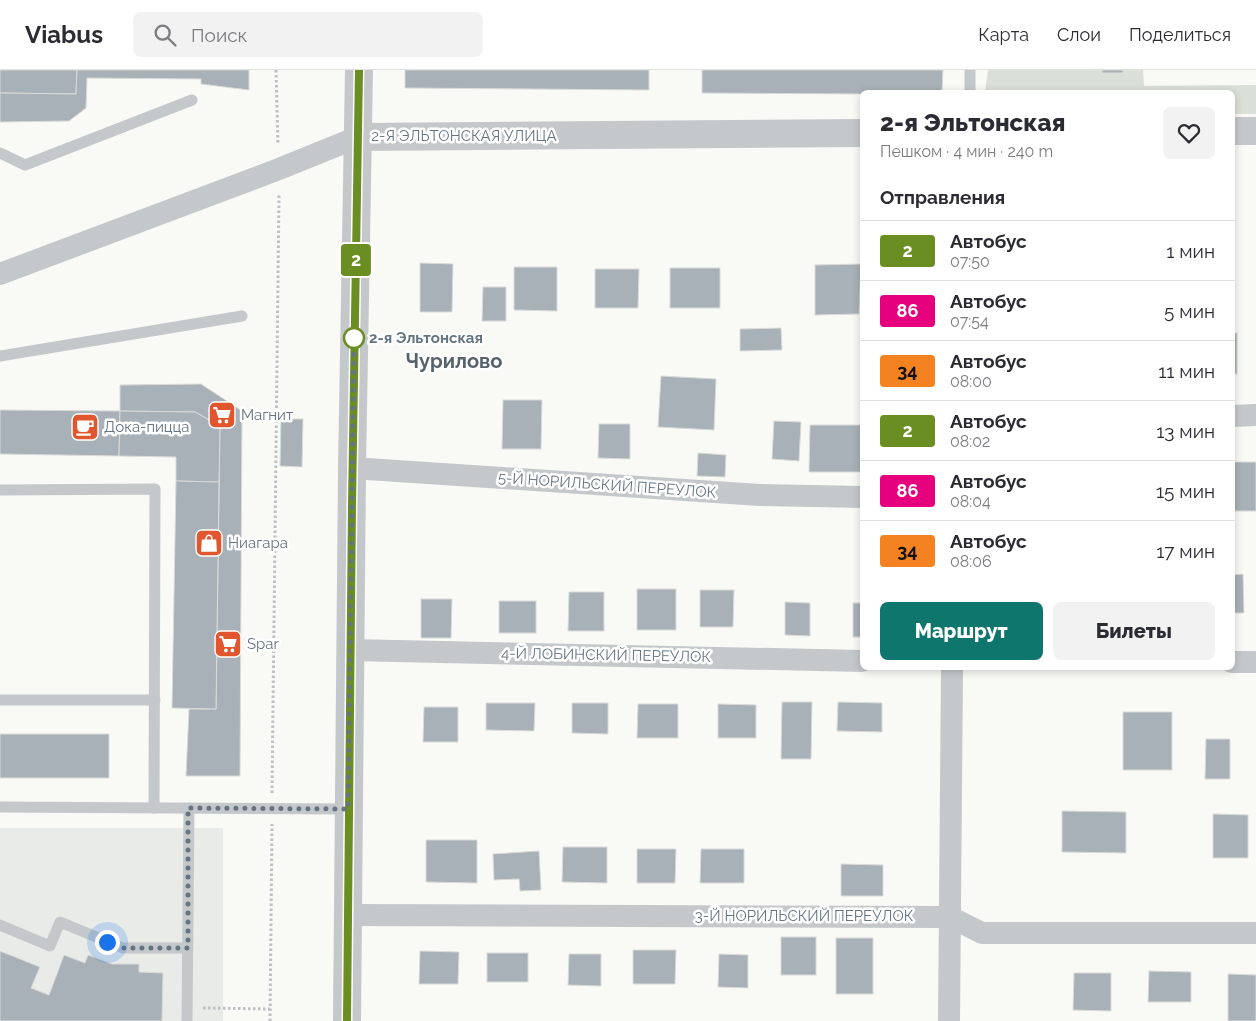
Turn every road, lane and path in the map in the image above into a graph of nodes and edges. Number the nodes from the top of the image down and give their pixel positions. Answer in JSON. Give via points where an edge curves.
{"nodes":[{"id":1,"x":276,"y":70,"type":"edge"},
{"id":2,"x":359,"y":70,"type":"edge"},
{"id":3,"x":970,"y":70,"type":"edge"},
{"id":4,"x":970,"y":90,"type":"edge"},
{"id":5,"x":192,"y":100,"type":"dead end"},
{"id":6,"x":1235,"y":131,"type":"edge"},
{"id":7,"x":1256,"y":131,"type":"edge"},
{"id":8,"x":860,"y":133,"type":"edge"},
{"id":9,"x":358,"y":137,"type":"junction"},
{"id":10,"x":0,"y":153,"type":"edge"},
{"id":11,"x":279,"y":170,"type":"junction"},
{"id":12,"x":0,"y":274,"type":"edge"},
{"id":13,"x":242,"y":316,"type":"dead end"},
{"id":14,"x":0,"y":356,"type":"edge"},
{"id":15,"x":1256,"y":415,"type":"edge"},
{"id":16,"x":1235,"y":416,"type":"edge"},
{"id":17,"x":352,"y":468,"type":"junction"},
{"id":18,"x":0,"y":490,"type":"edge"},
{"id":19,"x":860,"y":497,"type":"edge"},
{"id":20,"x":350,"y":650,"type":"junction"},
{"id":21,"x":860,"y":661,"type":"edge"},
{"id":22,"x":1235,"y":662,"type":"edge"},
{"id":23,"x":1256,"y":662,"type":"edge"},
{"id":24,"x":952,"y":670,"type":"edge"},
{"id":25,"x":0,"y":700,"type":"edge"},
{"id":26,"x":155,"y":700,"type":"junction"},
{"id":27,"x":0,"y":807,"type":"edge"},
{"id":28,"x":154,"y":808,"type":"junction"},
{"id":29,"x":188,"y":808,"type":"junction"},
{"id":30,"x":272,"y":808,"type":"junction"},
{"id":31,"x":348,"y":809,"type":"junction"},
{"id":32,"x":347,"y":915,"type":"junction"},
{"id":33,"x":950,"y":916,"type":"junction"},
{"id":34,"x":0,"y":925,"type":"edge"},
{"id":35,"x":1256,"y":933,"type":"edge"},
{"id":36,"x":188,"y":948,"type":"junction"},
{"id":37,"x":188,"y":1008,"type":"junction"},
{"id":38,"x":270,"y":1009,"type":"junction"},
{"id":39,"x":188,"y":1021,"type":"edge"},
{"id":40,"x":270,"y":1021,"type":"edge"},
{"id":41,"x":347,"y":1021,"type":"edge"},
{"id":42,"x":949,"y":1021,"type":"edge"}],
"edges":[{"from":1,"to":11,"type":"path"},
{"from":2,"to":9,"type":"street"},
{"from":3,"to":4,"type":"lane"},
{"from":5,"to":10,"type":"lane","via":[[25,165]]},
{"from":6,"to":7,"type":"street"},
{"from":8,"to":9,"type":"street","name":"2-Я ЭЛЬТОНСКАЯ УЛИЦА"},
{"from":9,"to":11,"type":"street","name":"2-Я ЭЛЬТОНСКАЯ УЛИЦА"},
{"from":9,"to":17,"type":"street"},
{"from":11,"to":12,"type":"street","name":"2-Я ЭЛЬТОНСКАЯ УЛИЦА"},
{"from":11,"to":30,"type":"path"},
{"from":13,"to":14,"type":"lane"},
{"from":15,"to":16,"type":"street"},
{"from":17,"to":19,"type":"street","name":"5-Й НОРИЛЬСКИЙ ПЕРЕУЛОК","via":[[760,495]]},
{"from":17,"to":20,"type":"street"},
{"from":18,"to":26,"type":"lane","via":[[156,489]]},
{"from":20,"to":21,"type":"street","name":"4-Й ЛОБИНСКИЙ ПЕРЕУЛОК"},
{"from":20,"to":31,"type":"street"},
{"from":22,"to":23,"type":"street"},
{"from":24,"to":33,"type":"street"},
{"from":25,"to":26,"type":"lane"},
{"from":26,"to":28,"type":"lane"},
{"from":27,"to":28,"type":"lane"},
{"from":28,"to":29,"type":"lane"},
{"from":29,"to":30,"type":"lane"},
{"from":29,"to":36,"type":"lane"},
{"from":30,"to":31,"type":"lane"},
{"from":30,"to":38,"type":"path"},
{"from":31,"to":32,"type":"street"},
{"from":32,"to":33,"type":"street","name":"3-Й НОРИЛЬСКИЙ ПЕРЕУЛОК"},
{"from":32,"to":41,"type":"street"},
{"from":33,"to":35,"type":"street","name":"3-Й НОРИЛЬСКИЙ ПЕРЕУЛОК","via":[[982,933]]},
{"from":33,"to":42,"type":"street"},
{"from":34,"to":36,"type":"lane","via":[[50,946],[60,922],[123,948]]},
{"from":36,"to":37,"type":"lane"},
{"from":37,"to":38,"type":"path"},
{"from":37,"to":39,"type":"lane"},
{"from":38,"to":40,"type":"path"}]}
